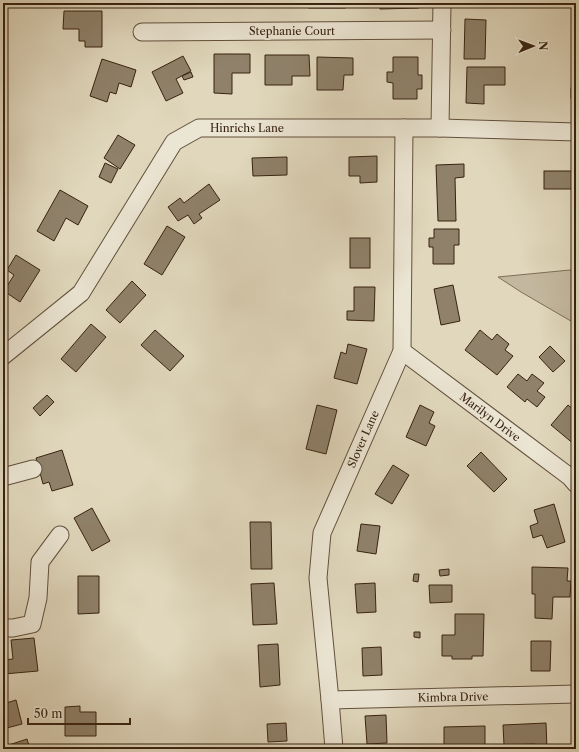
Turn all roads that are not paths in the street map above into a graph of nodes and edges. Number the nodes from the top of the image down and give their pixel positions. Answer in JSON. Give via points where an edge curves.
{"nodes":[{"id":1,"x":442,"y":3,"type":"edge"},
{"id":2,"x":442,"y":30,"type":"junction"},
{"id":3,"x":142,"y":32,"type":"dead end"},
{"id":4,"x":404,"y":128,"type":"junction"},
{"id":5,"x":440,"y":128,"type":"junction"},
{"id":6,"x":576,"y":132,"type":"edge"},
{"id":7,"x":402,"y":351,"type":"junction"},
{"id":8,"x":3,"y":356,"type":"edge"},
{"id":9,"x":33,"y":469,"type":"dead end"},
{"id":10,"x":3,"y":477,"type":"edge"},
{"id":11,"x":576,"y":484,"type":"edge"},
{"id":12,"x":60,"y":535,"type":"dead end"},
{"id":13,"x":3,"y":628,"type":"edge"},
{"id":14,"x":576,"y":694,"type":"edge"},
{"id":15,"x":330,"y":700,"type":"junction"},
{"id":16,"x":334,"y":749,"type":"edge"}],
"edges":[{"from":1,"to":2,"type":"street"},
{"from":2,"to":3,"type":"street","name":"Stephanie Court"},
{"from":2,"to":5,"type":"street"},
{"from":4,"to":5,"type":"street","name":"Hinrichs Lane"},
{"from":4,"to":7,"type":"street","name":"Slover Lane"},
{"from":4,"to":8,"type":"street","name":"Hinrichs Lane","via":[[199,128],[174,142],[81,293]]},
{"from":5,"to":6,"type":"street","name":"Hinrichs Lane"},
{"from":7,"to":11,"type":"street","name":"Marilyn Drive"},
{"from":7,"to":15,"type":"street","name":"Slover Lane","via":[[322,533],[318,578]]},
{"from":9,"to":10,"type":"street"},
{"from":12,"to":13,"type":"street","via":[[40,562],[38,598],[32,624]]},
{"from":14,"to":15,"type":"street","name":"Kimbra Drive"},
{"from":15,"to":16,"type":"street","name":"Slover Lane"}]}
